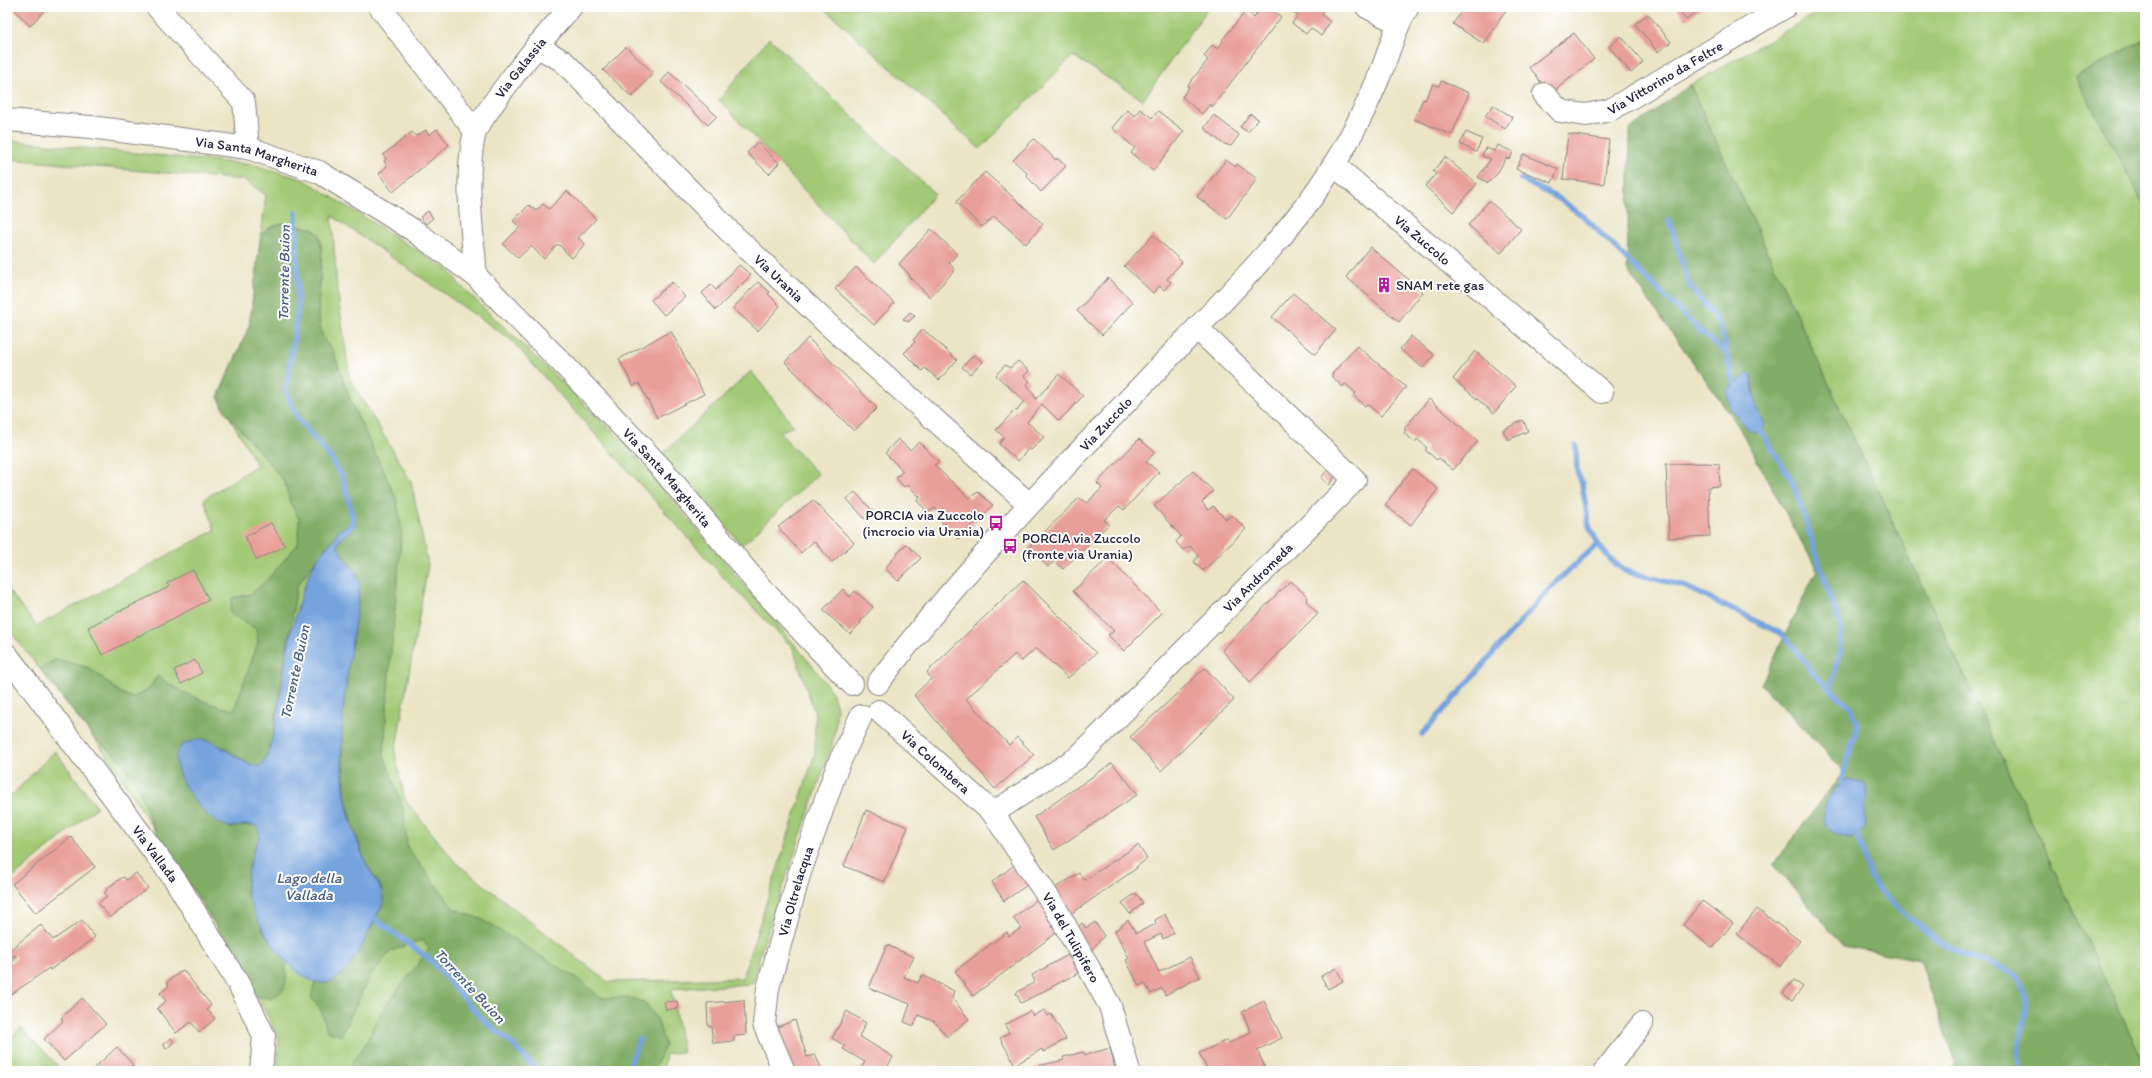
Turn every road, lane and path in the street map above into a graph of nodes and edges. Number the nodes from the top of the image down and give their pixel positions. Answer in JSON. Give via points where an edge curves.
{"nodes":[{"id":1,"x":157,"y":7,"type":"edge"},
{"id":2,"x":380,"y":7,"type":"edge"},
{"id":3,"x":571,"y":7,"type":"edge"},
{"id":4,"x":1367,"y":7,"type":"edge"},
{"id":5,"x":1780,"y":8,"type":"edge"},
{"id":6,"x":1403,"y":15,"type":"edge"},
{"id":7,"x":536,"y":46,"type":"junction"},
{"id":8,"x":1544,"y":94,"type":"dead end"},
{"id":9,"x":7,"y":120,"type":"edge"},
{"id":10,"x":475,"y":131,"type":"junction"},
{"id":11,"x":248,"y":148,"type":"junction"},
{"id":12,"x":1334,"y":165,"type":"junction"},
{"id":13,"x":476,"y":276,"type":"junction"},
{"id":14,"x":1197,"y":328,"type":"junction"},
{"id":15,"x":1602,"y":392,"type":"dead end"},
{"id":16,"x":1029,"y":504,"type":"junction"},
{"id":17,"x":7,"y":655,"type":"edge"},
{"id":18,"x":878,"y":683,"type":"junction"},
{"id":19,"x":852,"y":684,"type":"junction"},
{"id":20,"x":870,"y":713,"type":"junction"},
{"id":21,"x":993,"y":814,"type":"junction"},
{"id":22,"x":1642,"y":1024,"type":"dead end"},
{"id":23,"x":261,"y":1071,"type":"edge"},
{"id":24,"x":784,"y":1071,"type":"edge"},
{"id":25,"x":1129,"y":1071,"type":"edge"},
{"id":26,"x":1605,"y":1071,"type":"edge"}],
"edges":[{"from":1,"to":11,"type":"street","via":[[244,102]]},
{"from":2,"to":10,"type":"street"},
{"from":3,"to":7,"type":"street","name":"Via Galassia"},
{"from":4,"to":6,"type":"street"},
{"from":5,"to":8,"type":"street","name":"Via Vittorino da Feltre","via":[[1610,110],[1586,115],[1560,111]]},
{"from":6,"to":12,"type":"street","name":"Via Zuccolo","via":[[1379,77]]},
{"from":7,"to":10,"type":"street","name":"Via Galassia","via":[[497,96]]},
{"from":7,"to":16,"type":"street","name":"Via Urania","via":[[563,61],[730,232],[833,329]]},
{"from":9,"to":11,"type":"street","name":"Via Santa Margherita","via":[[91,127]]},
{"from":10,"to":13,"type":"street","via":[[469,156],[469,193]]},
{"from":11,"to":13,"type":"street","name":"Via Santa Margherita","via":[[319,172],[413,230]]},
{"from":12,"to":14,"type":"street","name":"Via Zuccolo","via":[[1309,201],[1267,252]]},
{"from":12,"to":15,"type":"street","name":"Via Zuccolo"},
{"from":13,"to":19,"type":"street","name":"Via Santa Margherita","via":[[663,470],[762,588]]},
{"from":14,"to":16,"type":"street","name":"Via Zuccolo"},
{"from":14,"to":21,"type":"street","name":"Via Andromeda","via":[[1355,480],[1077,758]]},
{"from":16,"to":18,"type":"street","name":"Via Zuccolo","via":[[916,633]]},
{"from":17,"to":23,"type":"street","name":"Via Vallada","via":[[188,900],[242,990],[264,1036]]},
{"from":18,"to":19,"type":"street","via":[[866,678]]},
{"from":18,"to":20,"type":"street","via":[[885,698]]},
{"from":19,"to":20,"type":"street","via":[[847,696],[848,704],[855,713]]},
{"from":20,"to":21,"type":"street","name":"Via Colombera"},
{"from":20,"to":24,"type":"street","name":"Via Oltrelacqua","via":[[838,765],[799,875],[768,988],[764,1024]]},
{"from":21,"to":25,"type":"street","name":"Via del Tulipifero","via":[[1056,909],[1110,1006]]},
{"from":22,"to":26,"type":"street"}]}
